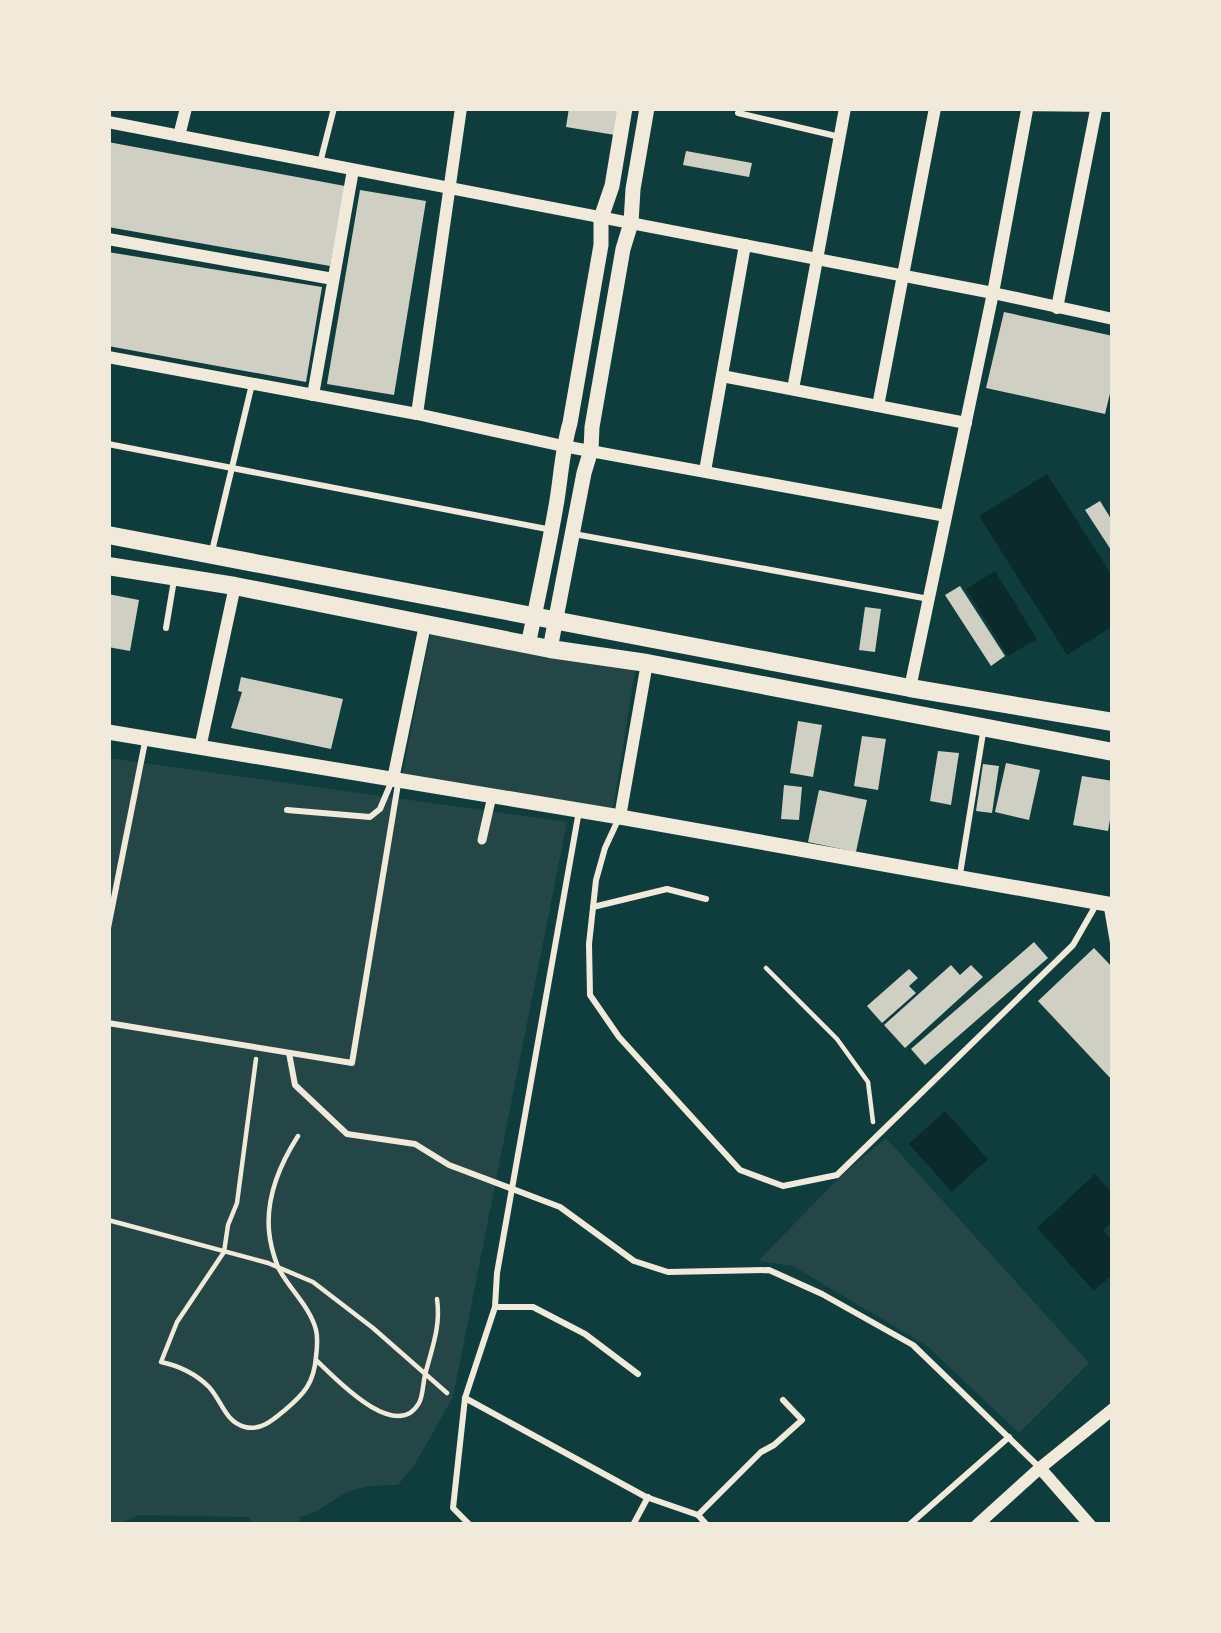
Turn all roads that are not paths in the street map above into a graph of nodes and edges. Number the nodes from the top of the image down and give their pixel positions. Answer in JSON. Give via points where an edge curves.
{"nodes":[{"id":1,"x":186,"y":108,"type":"edge"},
{"id":2,"x":334,"y":108,"type":"edge"},
{"id":3,"x":461,"y":108,"type":"edge"},
{"id":4,"x":625,"y":108,"type":"edge"},
{"id":5,"x":647,"y":108,"type":"edge"},
{"id":6,"x":845,"y":108,"type":"edge"},
{"id":7,"x":934,"y":108,"type":"edge"},
{"id":8,"x":1007,"y":108,"type":"edge"},
{"id":9,"x":1113,"y":109,"type":"edge"},
{"id":10,"x":1027,"y":110,"type":"edge"},
{"id":11,"x":1096,"y":110,"type":"edge"},
{"id":12,"x":738,"y":113,"type":"dead end"},
{"id":13,"x":108,"y":122,"type":"edge"},
{"id":14,"x":179,"y":136,"type":"junction"},
{"id":15,"x":840,"y":136,"type":"junction"},
{"id":16,"x":320,"y":163,"type":"junction"},
{"id":17,"x":353,"y":170,"type":"junction"},
{"id":18,"x":449,"y":189,"type":"junction"},
{"id":19,"x":601,"y":218,"type":"junction"},
{"id":20,"x":631,"y":223,"type":"junction"},
{"id":21,"x":108,"y":238,"type":"edge"},
{"id":22,"x":745,"y":244,"type":"junction"},
{"id":23,"x":817,"y":259,"type":"junction"},
{"id":24,"x":903,"y":275,"type":"junction"},
{"id":25,"x":334,"y":279,"type":"junction"},
{"id":26,"x":993,"y":292,"type":"junction"},
{"id":27,"x":1057,"y":308,"type":"junction"},
{"id":28,"x":1113,"y":320,"type":"edge"},
{"id":29,"x":108,"y":357,"type":"edge"},
{"id":30,"x":722,"y":376,"type":"junction"},
{"id":31,"x":252,"y":384,"type":"junction"},
{"id":32,"x":793,"y":389,"type":"junction"},
{"id":33,"x":313,"y":395,"type":"junction"},
{"id":34,"x":878,"y":406,"type":"junction"},
{"id":35,"x":417,"y":414,"type":"junction"},
{"id":36,"x":966,"y":423,"type":"junction"},
{"id":37,"x":108,"y":444,"type":"edge"},
{"id":38,"x":563,"y":446,"type":"junction"},
{"id":39,"x":591,"y":450,"type":"junction"},
{"id":40,"x":232,"y":468,"type":"junction"},
{"id":41,"x":705,"y":471,"type":"junction"},
{"id":42,"x":946,"y":516,"type":"junction"},
{"id":43,"x":552,"y":530,"type":"junction"},
{"id":44,"x":574,"y":534,"type":"junction"},
{"id":45,"x":108,"y":535,"type":"edge"},
{"id":46,"x":211,"y":554,"type":"junction"},
{"id":47,"x":108,"y":566,"type":"edge"},
{"id":48,"x":175,"y":577,"type":"junction"},
{"id":49,"x":235,"y":586,"type":"junction"},
{"id":50,"x":929,"y":599,"type":"junction"},
{"id":51,"x":534,"y":615,"type":"junction"},
{"id":52,"x":556,"y":620,"type":"junction"},
{"id":53,"x":425,"y":625,"type":"junction"},
{"id":54,"x":166,"y":628,"type":"dead end"},
{"id":55,"x":528,"y":645,"type":"junction"},
{"id":56,"x":550,"y":649,"type":"junction"},
{"id":57,"x":646,"y":664,"type":"junction"},
{"id":58,"x":910,"y":688,"type":"junction"},
{"id":59,"x":1113,"y":722,"type":"edge"},
{"id":60,"x":983,"y":729,"type":"junction"},
{"id":61,"x":108,"y":732,"type":"edge"},
{"id":62,"x":146,"y":739,"type":"junction"},
{"id":63,"x":200,"y":748,"type":"junction"},
{"id":64,"x":1113,"y":752,"type":"edge"},
{"id":65,"x":396,"y":780,"type":"junction"},
{"id":66,"x":492,"y":796,"type":"junction"},
{"id":67,"x":579,"y":810,"type":"junction"},
{"id":68,"x":287,"y":811,"type":"dead end"},
{"id":69,"x":620,"y":817,"type":"junction"},
{"id":70,"x":482,"y":840,"type":"dead end"},
{"id":71,"x":960,"y":878,"type":"junction"},
{"id":72,"x":706,"y":899,"type":"dead end"},
{"id":73,"x":1106,"y":904,"type":"edge"},
{"id":74,"x":593,"y":907,"type":"junction"},
{"id":75,"x":108,"y":928,"type":"edge"},
{"id":76,"x":1113,"y":943,"type":"edge"},
{"id":77,"x":108,"y":1023,"type":"edge"},
{"id":78,"x":289,"y":1053,"type":"junction"},
{"id":79,"x":514,"y":1188,"type":"junction"},
{"id":80,"x":495,"y":1307,"type":"junction"},
{"id":81,"x":638,"y":1374,"type":"dead end"},
{"id":82,"x":465,"y":1398,"type":"junction"},
{"id":83,"x":783,"y":1400,"type":"dead end"},
{"id":84,"x":1113,"y":1409,"type":"edge"},
{"id":85,"x":1009,"y":1438,"type":"junction"},
{"id":86,"x":1040,"y":1468,"type":"junction"},
{"id":87,"x":647,"y":1497,"type":"junction"},
{"id":88,"x":698,"y":1515,"type":"junction"},
{"id":89,"x":470,"y":1525,"type":"edge"},
{"id":90,"x":633,"y":1525,"type":"edge"},
{"id":91,"x":707,"y":1525,"type":"edge"},
{"id":92,"x":910,"y":1525,"type":"edge"},
{"id":93,"x":976,"y":1525,"type":"edge"},
{"id":94,"x":1090,"y":1525,"type":"edge"}],
"edges":[{"from":1,"to":14,"type":"street"},
{"from":2,"to":16,"type":"lane"},
{"from":3,"to":18,"type":"street"},
{"from":4,"to":19,"type":"street"},
{"from":5,"to":20,"type":"street"},
{"from":6,"to":15,"type":"street"},
{"from":7,"to":24,"type":"street"},
{"from":8,"to":10,"type":"lane"},
{"from":9,"to":11,"type":"lane"},
{"from":10,"to":11,"type":"lane"},
{"from":10,"to":26,"type":"street"},
{"from":11,"to":27,"type":"street"},
{"from":12,"to":15,"type":"lane"},
{"from":13,"to":14,"type":"street"},
{"from":14,"to":16,"type":"street"},
{"from":15,"to":23,"type":"street"},
{"from":16,"to":17,"type":"street"},
{"from":17,"to":18,"type":"street"},
{"from":17,"to":25,"type":"street"},
{"from":18,"to":19,"type":"street"},
{"from":18,"to":35,"type":"street"},
{"from":19,"to":20,"type":"street"},
{"from":19,"to":38,"type":"street"},
{"from":20,"to":22,"type":"street"},
{"from":20,"to":39,"type":"street"},
{"from":21,"to":25,"type":"street"},
{"from":22,"to":23,"type":"street"},
{"from":22,"to":30,"type":"street"},
{"from":23,"to":24,"type":"street"},
{"from":23,"to":32,"type":"street"},
{"from":24,"to":26,"type":"street"},
{"from":24,"to":34,"type":"street"},
{"from":25,"to":33,"type":"street"},
{"from":26,"to":27,"type":"street"},
{"from":26,"to":36,"type":"street"},
{"from":27,"to":28,"type":"street"},
{"from":29,"to":31,"type":"street"},
{"from":30,"to":32,"type":"street"},
{"from":30,"to":41,"type":"street"},
{"from":31,"to":33,"type":"street"},
{"from":31,"to":40,"type":"lane"},
{"from":32,"to":34,"type":"street"},
{"from":33,"to":35,"type":"street"},
{"from":34,"to":36,"type":"street"},
{"from":35,"to":38,"type":"street"},
{"from":36,"to":42,"type":"street"},
{"from":37,"to":40,"type":"lane"},
{"from":38,"to":39,"type":"street"},
{"from":38,"to":43,"type":"street"},
{"from":39,"to":41,"type":"street"},
{"from":39,"to":44,"type":"street"},
{"from":40,"to":43,"type":"lane"},
{"from":40,"to":46,"type":"lane"},
{"from":41,"to":42,"type":"street"},
{"from":42,"to":50,"type":"street"},
{"from":43,"to":51,"type":"street"},
{"from":44,"to":50,"type":"lane"},
{"from":44,"to":52,"type":"street"},
{"from":45,"to":46,"type":"main road"},
{"from":46,"to":51,"type":"main road"},
{"from":47,"to":48,"type":"main road"},
{"from":48,"to":49,"type":"main road"},
{"from":48,"to":54,"type":"lane"},
{"from":49,"to":53,"type":"main road"},
{"from":49,"to":63,"type":"street"},
{"from":50,"to":58,"type":"street"},
{"from":51,"to":52,"type":"main road"},
{"from":51,"to":55,"type":"street"},
{"from":52,"to":56,"type":"street"},
{"from":52,"to":58,"type":"main road"},
{"from":53,"to":55,"type":"main road"},
{"from":53,"to":65,"type":"street"},
{"from":55,"to":56,"type":"main road"},
{"from":56,"to":57,"type":"main road"},
{"from":57,"to":60,"type":"main road"},
{"from":57,"to":69,"type":"street"},
{"from":58,"to":59,"type":"main road"},
{"from":60,"to":64,"type":"main road"},
{"from":60,"to":71,"type":"lane"},
{"from":61,"to":62,"type":"street"},
{"from":62,"to":63,"type":"street"},
{"from":62,"to":75,"type":"lane"},
{"from":63,"to":65,"type":"street"},
{"from":65,"to":66,"type":"street"},
{"from":65,"to":68,"type":"lane","via":[[370,818]]},
{"from":65,"to":78,"type":"lane","via":[[352,1063]]},
{"from":66,"to":67,"type":"street"},
{"from":66,"to":70,"type":"street"},
{"from":67,"to":69,"type":"street"},
{"from":67,"to":79,"type":"lane"},
{"from":69,"to":71,"type":"street"},
{"from":69,"to":74,"type":"lane"},
{"from":71,"to":73,"type":"street"},
{"from":72,"to":74,"type":"lane","via":[[667,889]]},
{"from":73,"to":74,"type":"lane","via":[[837,1175],[783,1186],[740,1170],[619,1037],[590,994]]},
{"from":73,"to":76,"type":"lane"},
{"from":77,"to":78,"type":"lane"},
{"from":78,"to":79,"type":"lane","via":[[295,1085],[347,1134],[416,1144],[448,1165]]},
{"from":79,"to":80,"type":"lane"},
{"from":79,"to":85,"type":"lane","via":[[560,1207],[634,1262],[668,1272],[769,1270],[822,1294],[913,1346]]},
{"from":80,"to":81,"type":"lane","via":[[533,1307]]},
{"from":80,"to":82,"type":"lane"},
{"from":82,"to":87,"type":"lane"},
{"from":82,"to":89,"type":"lane","via":[[453,1508]]},
{"from":83,"to":88,"type":"lane","via":[[802,1420]]},
{"from":84,"to":86,"type":"street"},
{"from":85,"to":86,"type":"lane"},
{"from":85,"to":92,"type":"lane"},
{"from":86,"to":93,"type":"street"},
{"from":86,"to":94,"type":"street"},
{"from":87,"to":88,"type":"lane"},
{"from":87,"to":90,"type":"lane"},
{"from":88,"to":91,"type":"lane"}]}
